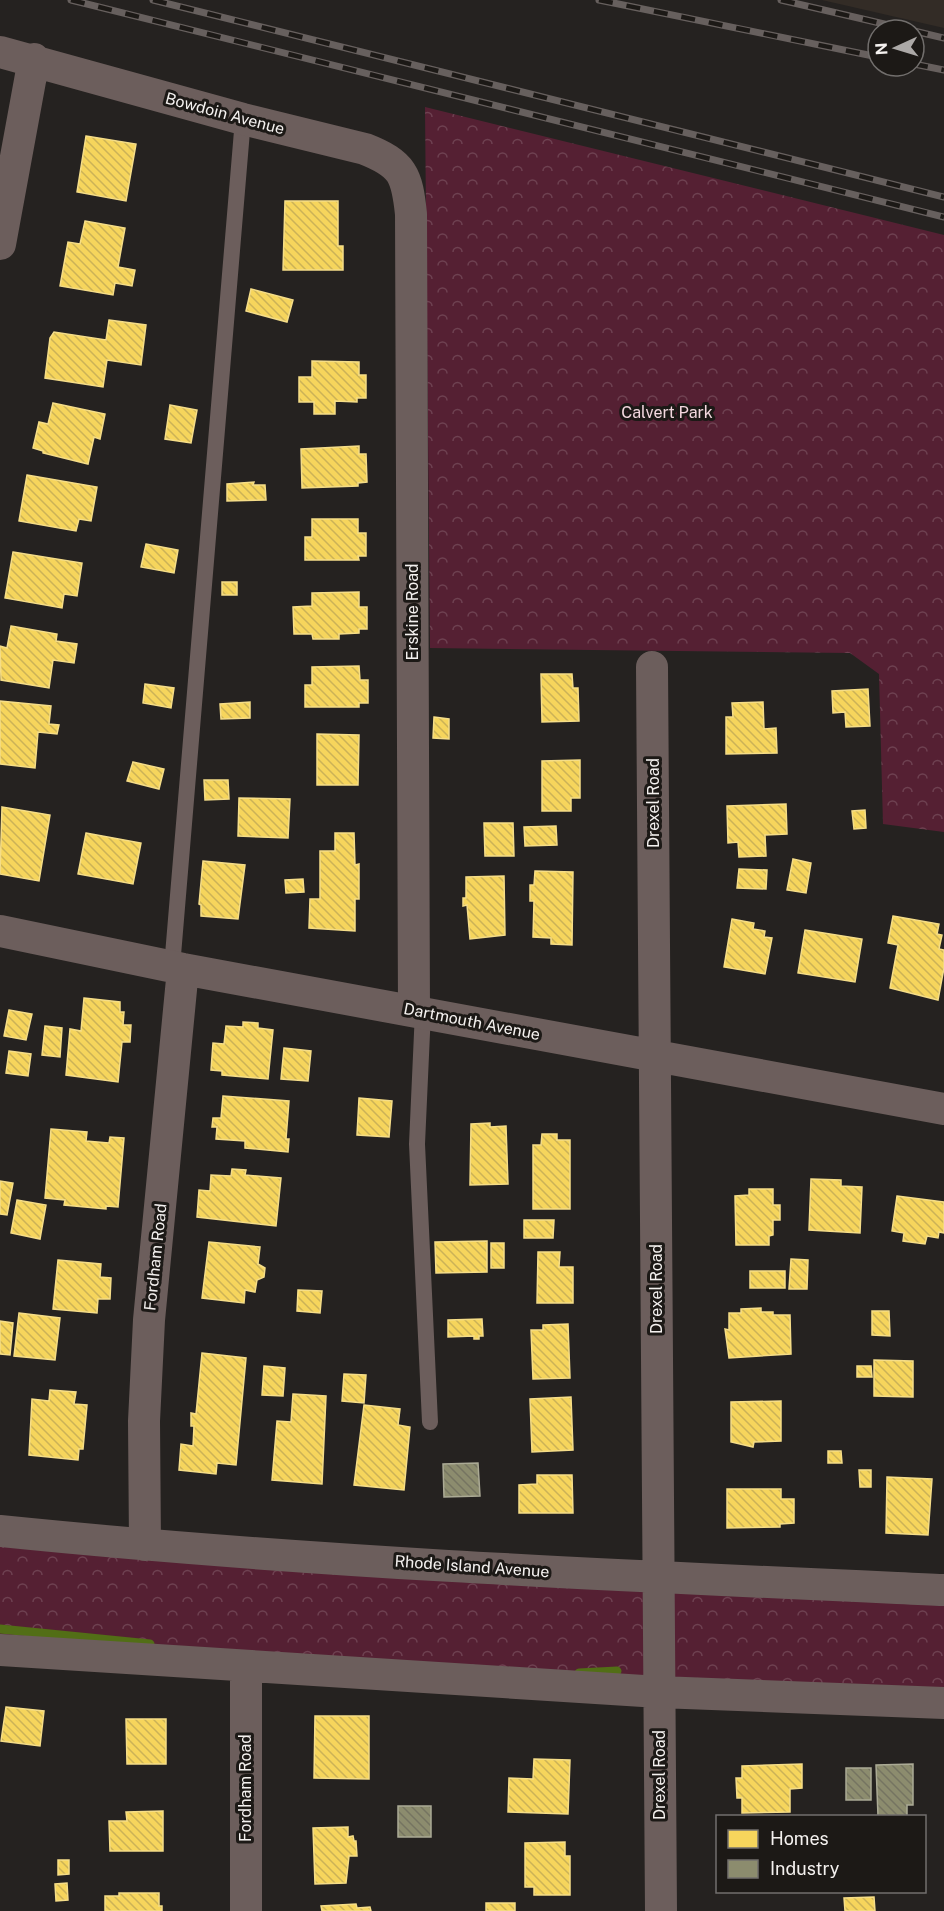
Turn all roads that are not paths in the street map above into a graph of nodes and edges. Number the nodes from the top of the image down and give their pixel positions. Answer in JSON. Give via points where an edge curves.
{"nodes":[{"id":1,"x":0,"y":52,"type":"edge"},
{"id":2,"x":34,"y":59,"type":"junction"},
{"id":3,"x":243,"y":119,"type":"junction"},
{"id":4,"x":411,"y":214,"type":"joint"},
{"id":5,"x":0,"y":244,"type":"edge"},
{"id":6,"x":652,"y":667,"type":"dead end"},
{"id":7,"x":0,"y":931,"type":"edge"},
{"id":8,"x":177,"y":968,"type":"junction"},
{"id":9,"x":418,"y":1011,"type":"junction"},
{"id":10,"x":654,"y":1057,"type":"junction"},
{"id":11,"x":944,"y":1109,"type":"edge"},
{"id":12,"x":430,"y":1422,"type":"dead end"},
{"id":13,"x":0,"y":1530,"type":"edge"},
{"id":14,"x":145,"y":1545,"type":"junction"},
{"id":15,"x":658,"y":1577,"type":"junction"},
{"id":16,"x":944,"y":1590,"type":"edge"},
{"id":17,"x":0,"y":1650,"type":"edge"},
{"id":18,"x":246,"y":1666,"type":"junction"},
{"id":19,"x":659,"y":1692,"type":"junction"},
{"id":20,"x":944,"y":1703,"type":"edge"},
{"id":21,"x":246,"y":1911,"type":"edge"},
{"id":22,"x":661,"y":1911,"type":"edge"}],
"edges":[{"from":1,"to":2,"type":"street","name":"Bowdoin Avenue"},
{"from":2,"to":3,"type":"street","name":"Bowdoin Avenue"},
{"from":2,"to":5,"type":"street"},
{"from":3,"to":4,"type":"street","name":"Bowdoin Avenue","via":[[384,157],[401,169]]},
{"from":3,"to":8,"type":"lane"},
{"from":4,"to":9,"type":"street","name":"Erskine Road"},
{"from":6,"to":10,"type":"street","name":"Drexel Road"},
{"from":7,"to":8,"type":"street","name":"Dartmouth Avenue"},
{"from":8,"to":9,"type":"street","name":"Dartmouth Avenue"},
{"from":8,"to":14,"type":"street","name":"Fordham Road","via":[[149,1320],[144,1421]]},
{"from":9,"to":10,"type":"street","name":"Dartmouth Avenue"},
{"from":9,"to":12,"type":"lane","via":[[417,1144]]},
{"from":10,"to":11,"type":"street","name":"Dartmouth Avenue"},
{"from":10,"to":15,"type":"street","name":"Drexel Road"},
{"from":13,"to":14,"type":"street","name":"Rhode Island Avenue"},
{"from":14,"to":15,"type":"street","name":"Rhode Island Avenue"},
{"from":15,"to":16,"type":"street","name":"Rhode Island Avenue"},
{"from":15,"to":19,"type":"street","name":"Drexel Road"},
{"from":17,"to":18,"type":"street"},
{"from":18,"to":19,"type":"street"},
{"from":18,"to":21,"type":"street","name":"Fordham Road"},
{"from":19,"to":20,"type":"street"},
{"from":19,"to":22,"type":"street","name":"Drexel Road"}]}
